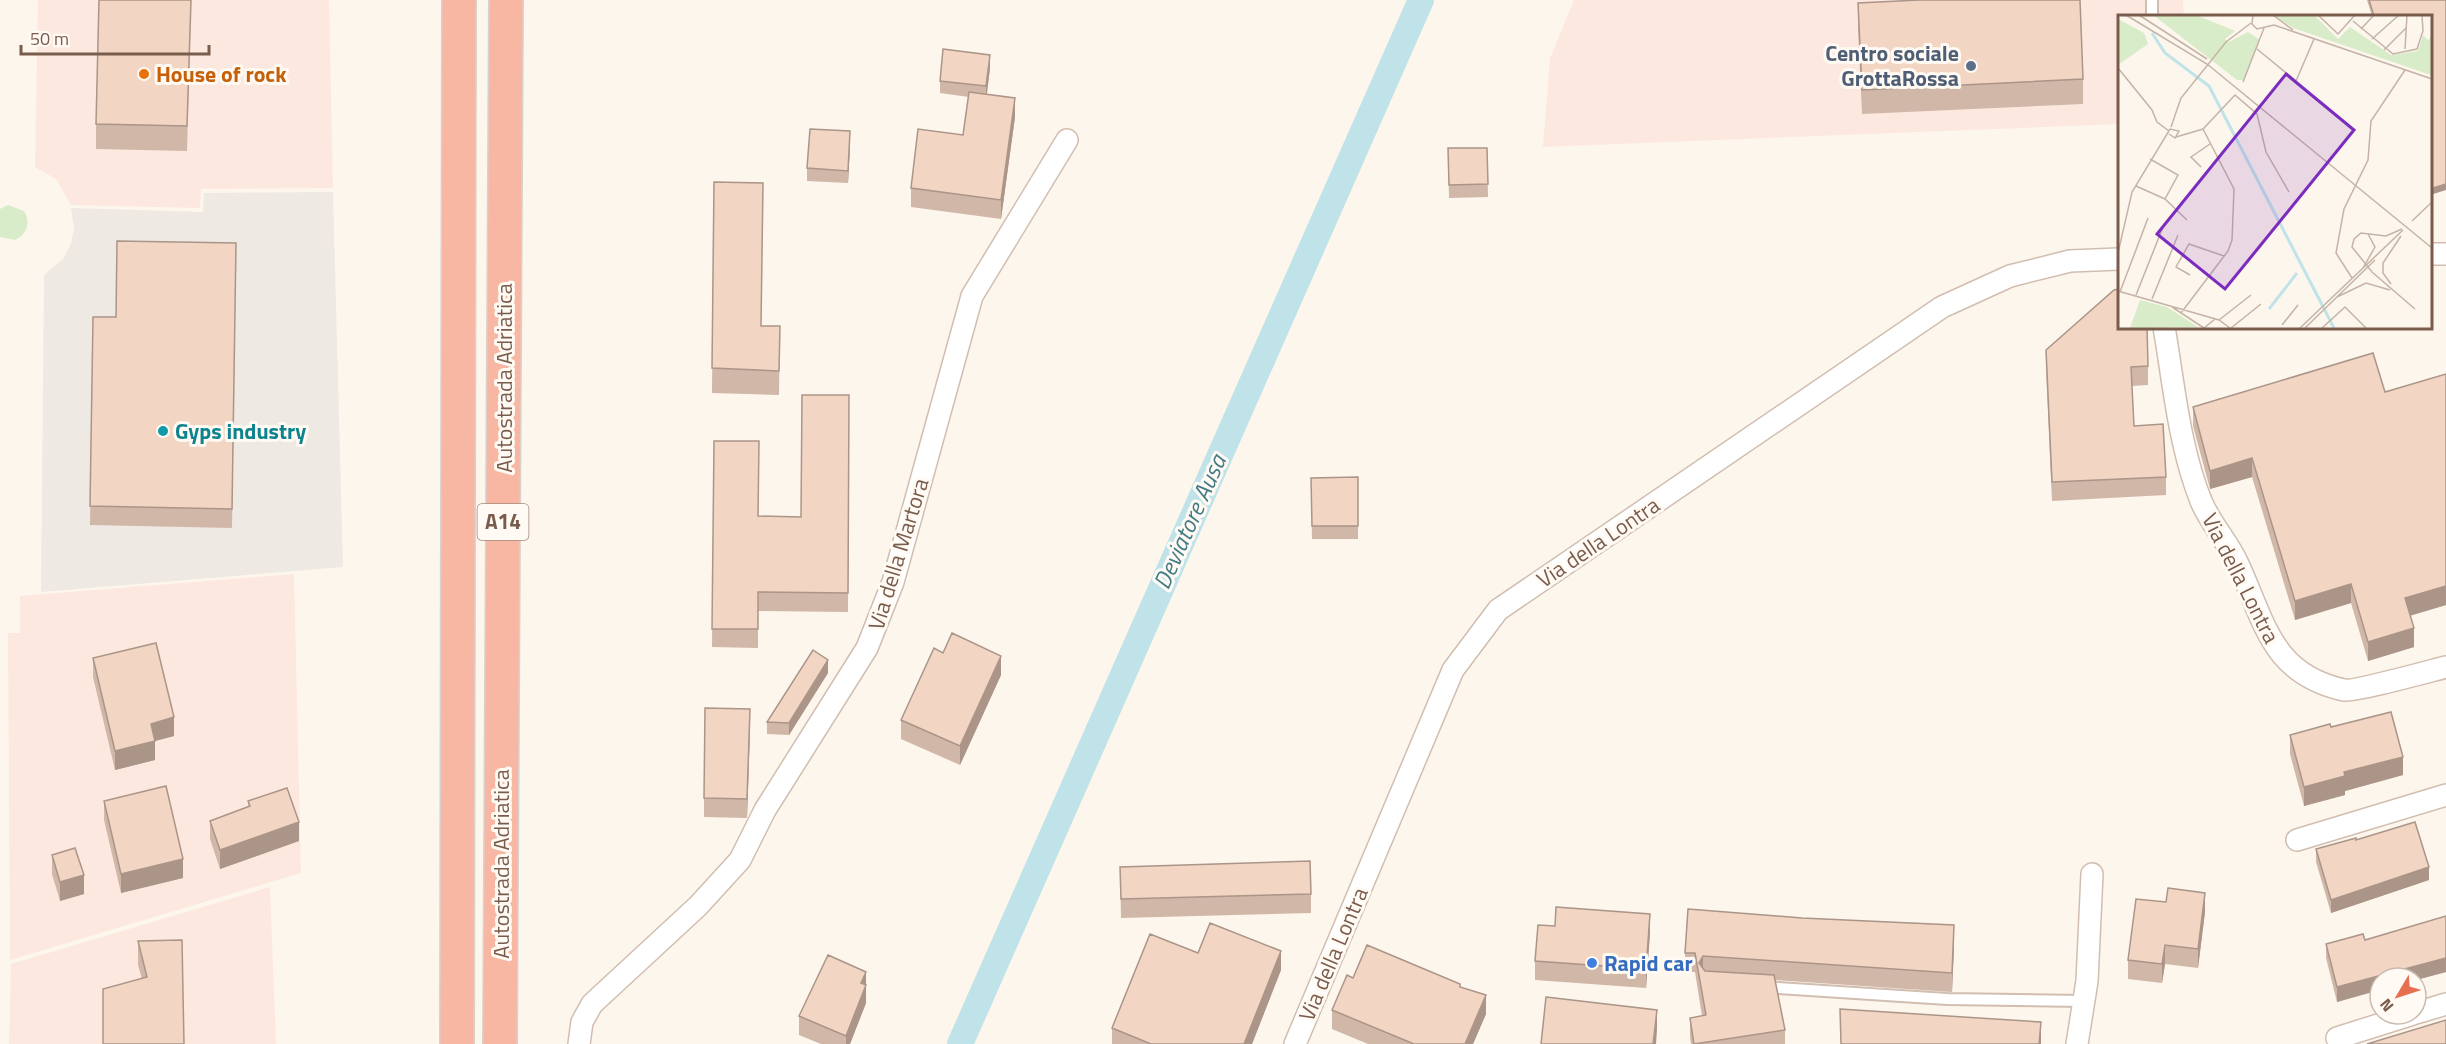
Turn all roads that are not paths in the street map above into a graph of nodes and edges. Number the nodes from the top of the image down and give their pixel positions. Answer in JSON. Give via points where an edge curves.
{"nodes":[{"id":1,"x":459,"y":0,"type":"edge"},
{"id":2,"x":506,"y":0,"type":"edge"},
{"id":3,"x":1067,"y":140,"type":"dead end"},
{"id":4,"x":2118,"y":259,"type":"edge"},
{"id":5,"x":2164,"y":328,"type":"edge"},
{"id":6,"x":2446,"y":667,"type":"edge"},
{"id":7,"x":2446,"y":795,"type":"edge"},
{"id":8,"x":2297,"y":840,"type":"dead end"},
{"id":9,"x":2092,"y":874,"type":"dead end"},
{"id":10,"x":1751,"y":986,"type":"edge"},
{"id":11,"x":2084,"y":1001,"type":"junction"},
{"id":12,"x":2446,"y":1004,"type":"edge"},
{"id":13,"x":2428,"y":1010,"type":"edge"},
{"id":14,"x":2376,"y":1026,"type":"edge"},
{"id":15,"x":2337,"y":1038,"type":"dead end"},
{"id":16,"x":457,"y":1044,"type":"edge"},
{"id":17,"x":500,"y":1044,"type":"edge"},
{"id":18,"x":579,"y":1044,"type":"edge"},
{"id":19,"x":1295,"y":1044,"type":"edge"},
{"id":20,"x":2077,"y":1044,"type":"edge"}],
"edges":[{"from":1,"to":16,"type":"highway","name":"Autostrada Adriatica","number":"A14"},
{"from":2,"to":17,"type":"highway","name":"Autostrada Adriatica","number":"A14"},
{"from":3,"to":18,"type":"street","name":"Via della Martora","via":[[972,296],[893,582],[867,648],[765,810],[740,860],[698,906],[592,1004],[582,1022]]},
{"from":4,"to":19,"type":"street","name":"Via della Lontra","via":[[2070,261],[2010,276],[1942,307],[1498,610],[1453,670]]},
{"from":5,"to":6,"type":"street","name":"Via della Lontra","via":[[2184,446],[2202,502],[2238,564],[2253,606],[2273,643],[2296,671],[2346,691]]},
{"from":7,"to":8,"type":"street"},
{"from":9,"to":11,"type":"street"},
{"from":10,"to":11,"type":"lane","via":[[1947,999]]},
{"from":11,"to":20,"type":"street"},
{"from":12,"to":13,"type":"street"},
{"from":14,"to":15,"type":"street"}]}
